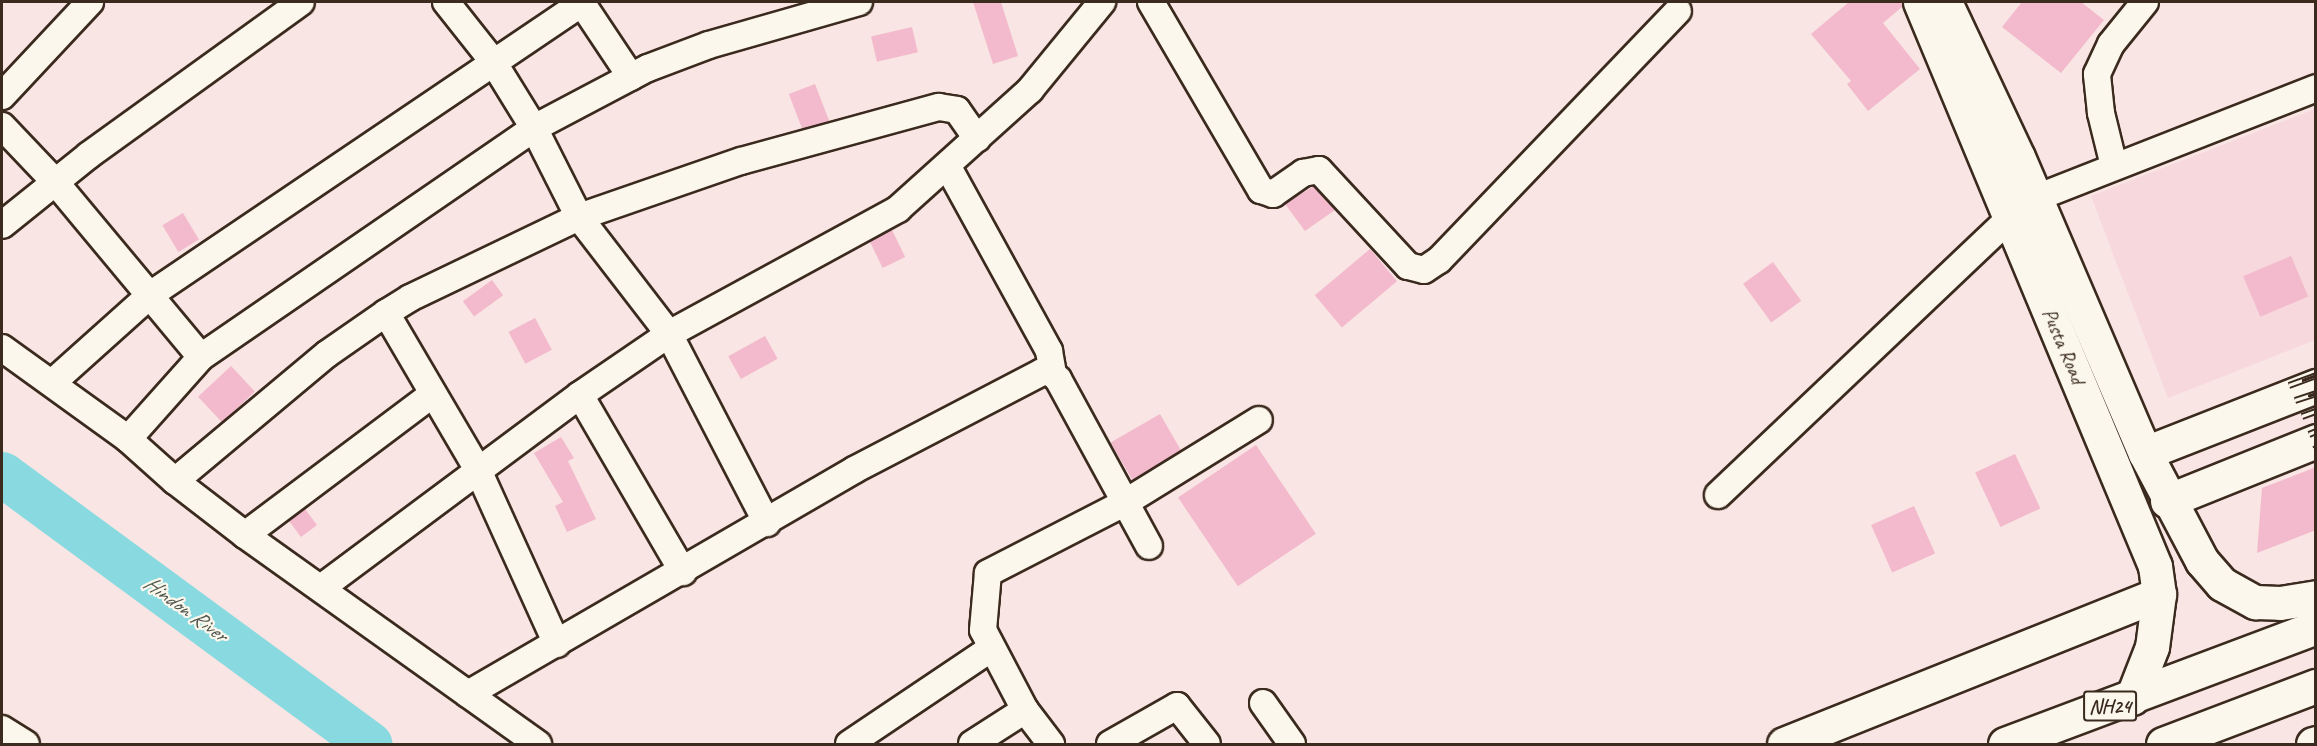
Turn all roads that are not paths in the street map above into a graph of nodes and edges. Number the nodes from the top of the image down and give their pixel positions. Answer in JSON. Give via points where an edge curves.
{"nodes":[{"id":1,"x":90,"y":2,"type":"edge"},
{"id":2,"x":301,"y":2,"type":"edge"},
{"id":3,"x":446,"y":2,"type":"edge"},
{"id":4,"x":581,"y":2,"type":"edge"},
{"id":5,"x":860,"y":2,"type":"edge"},
{"id":6,"x":1102,"y":2,"type":"edge"},
{"id":7,"x":1151,"y":2,"type":"edge"},
{"id":8,"x":1920,"y":2,"type":"edge"},
{"id":9,"x":1945,"y":2,"type":"edge"},
{"id":10,"x":2145,"y":2,"type":"edge"},
{"id":11,"x":1677,"y":11,"type":"dead end"},
{"id":12,"x":492,"y":60,"type":"junction"},
{"id":13,"x":631,"y":77,"type":"junction"},
{"id":14,"x":2316,"y":88,"type":"edge"},
{"id":15,"x":2,"y":96,"type":"edge"},
{"id":16,"x":2,"y":126,"type":"edge"},
{"id":17,"x":534,"y":128,"type":"junction"},
{"id":18,"x":977,"y":139,"type":"junction"},
{"id":19,"x":2114,"y":166,"type":"junction"},
{"id":20,"x":948,"y":167,"type":"junction"},
{"id":21,"x":56,"y":183,"type":"junction"},
{"id":22,"x":2023,"y":208,"type":"junction"},
{"id":23,"x":579,"y":217,"type":"junction"},
{"id":24,"x":2,"y":225,"type":"edge"},
{"id":25,"x":150,"y":295,"type":"junction"},
{"id":26,"x":386,"y":313,"type":"junction"},
{"id":27,"x":669,"y":334,"type":"junction"},
{"id":28,"x":2,"y":348,"type":"edge"},
{"id":29,"x":201,"y":357,"type":"junction"},
{"id":30,"x":1053,"y":373,"type":"junction"},
{"id":31,"x":52,"y":382,"type":"junction"},
{"id":32,"x":2316,"y":386,"type":"edge"},
{"id":33,"x":433,"y":394,"type":"junction"},
{"id":34,"x":580,"y":395,"type":"junction"},
{"id":35,"x":1258,"y":420,"type":"dead end"},
{"id":36,"x":128,"y":439,"type":"junction"},
{"id":37,"x":2316,"y":441,"type":"edge"},
{"id":38,"x":2145,"y":453,"type":"junction"},
{"id":39,"x":478,"y":470,"type":"junction"},
{"id":40,"x":175,"y":481,"type":"junction"},
{"id":41,"x":1718,"y":495,"type":"dead end"},
{"id":42,"x":1126,"y":501,"type":"junction"},
{"id":43,"x":2167,"y":501,"type":"junction"},
{"id":44,"x":767,"y":523,"type":"junction"},
{"id":45,"x":245,"y":535,"type":"junction"},
{"id":46,"x":1149,"y":546,"type":"dead end"},
{"id":47,"x":683,"y":572,"type":"junction"},
{"id":48,"x":321,"y":588,"type":"junction"},
{"id":49,"x":2159,"y":594,"type":"junction"},
{"id":50,"x":2316,"y":597,"type":"edge"},
{"id":51,"x":2316,"y":627,"type":"edge"},
{"id":52,"x":557,"y":644,"type":"junction"},
{"id":53,"x":992,"y":648,"type":"junction"},
{"id":54,"x":2316,"y":686,"type":"edge"},
{"id":55,"x":468,"y":694,"type":"junction"},
{"id":56,"x":2132,"y":698,"type":"junction"},
{"id":57,"x":1263,"y":703,"type":"dead end"},
{"id":58,"x":1025,"y":710,"type":"junction"},
{"id":59,"x":2,"y":729,"type":"edge"},
{"id":60,"x":26,"y":744,"type":"edge"},
{"id":61,"x":538,"y":744,"type":"edge"},
{"id":62,"x":849,"y":744,"type":"edge"},
{"id":63,"x":972,"y":744,"type":"edge"},
{"id":64,"x":1051,"y":744,"type":"edge"},
{"id":65,"x":1110,"y":744,"type":"edge"},
{"id":66,"x":1207,"y":744,"type":"edge"},
{"id":67,"x":1292,"y":744,"type":"edge"},
{"id":68,"x":1784,"y":744,"type":"edge"},
{"id":69,"x":2005,"y":744,"type":"edge"},
{"id":70,"x":2163,"y":744,"type":"edge"}],
"edges":[{"from":1,"to":15,"type":"street"},
{"from":2,"to":21,"type":"street"},
{"from":3,"to":12,"type":"street"},
{"from":4,"to":12,"type":"street"},
{"from":4,"to":13,"type":"street"},
{"from":5,"to":13,"type":"street","via":[[709,45]]},
{"from":6,"to":18,"type":"street","via":[[1030,90]]},
{"from":7,"to":11,"type":"street","via":[[1261,190],[1273,194],[1303,172],[1319,170],[1408,266],[1424,270],[1439,260]]},
{"from":8,"to":22,"type":"main road","name":"Pusta Road"},
{"from":9,"to":22,"type":"main road","name":"Pusta Road"},
{"from":10,"to":19,"type":"street","via":[[2111,44],[2097,74],[2101,113]]},
{"from":12,"to":17,"type":"street"},
{"from":12,"to":25,"type":"street"},
{"from":13,"to":17,"type":"street"},
{"from":14,"to":19,"type":"street"},
{"from":16,"to":21,"type":"street"},
{"from":17,"to":23,"type":"street"},
{"from":17,"to":29,"type":"street"},
{"from":18,"to":20,"type":"street"},
{"from":18,"to":23,"type":"street","via":[[957,110],[939,107],[741,161]]},
{"from":19,"to":22,"type":"street"},
{"from":20,"to":27,"type":"street","via":[[898,209]]},
{"from":20,"to":30,"type":"street","via":[[1049,351]]},
{"from":21,"to":24,"type":"street"},
{"from":21,"to":25,"type":"street"},
{"from":22,"to":38,"type":"main road","name":"Pusta Road"},
{"from":22,"to":41,"type":"street"},
{"from":22,"to":49,"type":"main road","name":"Pusta Road","via":[[2155,566]]},
{"from":23,"to":26,"type":"street"},
{"from":23,"to":27,"type":"street"},
{"from":25,"to":29,"type":"street"},
{"from":25,"to":31,"type":"street"},
{"from":26,"to":33,"type":"street"},
{"from":26,"to":40,"type":"street","via":[[327,354]]},
{"from":27,"to":34,"type":"street"},
{"from":27,"to":44,"type":"street"},
{"from":28,"to":31,"type":"street"},
{"from":29,"to":36,"type":"street"},
{"from":30,"to":42,"type":"street"},
{"from":30,"to":44,"type":"street","via":[[1034,375],[854,470]]},
{"from":31,"to":36,"type":"street"},
{"from":32,"to":38,"type":"main road"},
{"from":33,"to":39,"type":"street"},
{"from":33,"to":45,"type":"street"},
{"from":34,"to":39,"type":"street"},
{"from":34,"to":47,"type":"street"},
{"from":35,"to":42,"type":"street"},
{"from":36,"to":40,"type":"street"},
{"from":37,"to":43,"type":"main road"},
{"from":38,"to":43,"type":"main road","name":"Pusta Road"},
{"from":39,"to":48,"type":"street"},
{"from":39,"to":52,"type":"street"},
{"from":40,"to":45,"type":"street"},
{"from":42,"to":46,"type":"street"},
{"from":42,"to":53,"type":"street","via":[[988,573],[983,630]]},
{"from":43,"to":50,"type":"main road","name":"Pusta Road","via":[[2202,561],[2239,596],[2255,602],[2280,603]]},
{"from":44,"to":47,"type":"street"},
{"from":45,"to":48,"type":"street"},
{"from":47,"to":52,"type":"street"},
{"from":48,"to":55,"type":"street"},
{"from":49,"to":56,"type":"main road","name":"Pusta Road","via":[[2152,647]]},
{"from":49,"to":68,"type":"main road"},
{"from":51,"to":56,"type":"main road","number":"NH24"},
{"from":52,"to":55,"type":"street"},
{"from":53,"to":58,"type":"street"},
{"from":53,"to":62,"type":"street"},
{"from":54,"to":70,"type":"main road"},
{"from":55,"to":61,"type":"street"},
{"from":56,"to":69,"type":"main road","number":"NH24"},
{"from":57,"to":67,"type":"street"},
{"from":58,"to":63,"type":"street"},
{"from":58,"to":64,"type":"street"},
{"from":59,"to":60,"type":"street"},
{"from":65,"to":66,"type":"street","via":[[1177,706]]}]}
